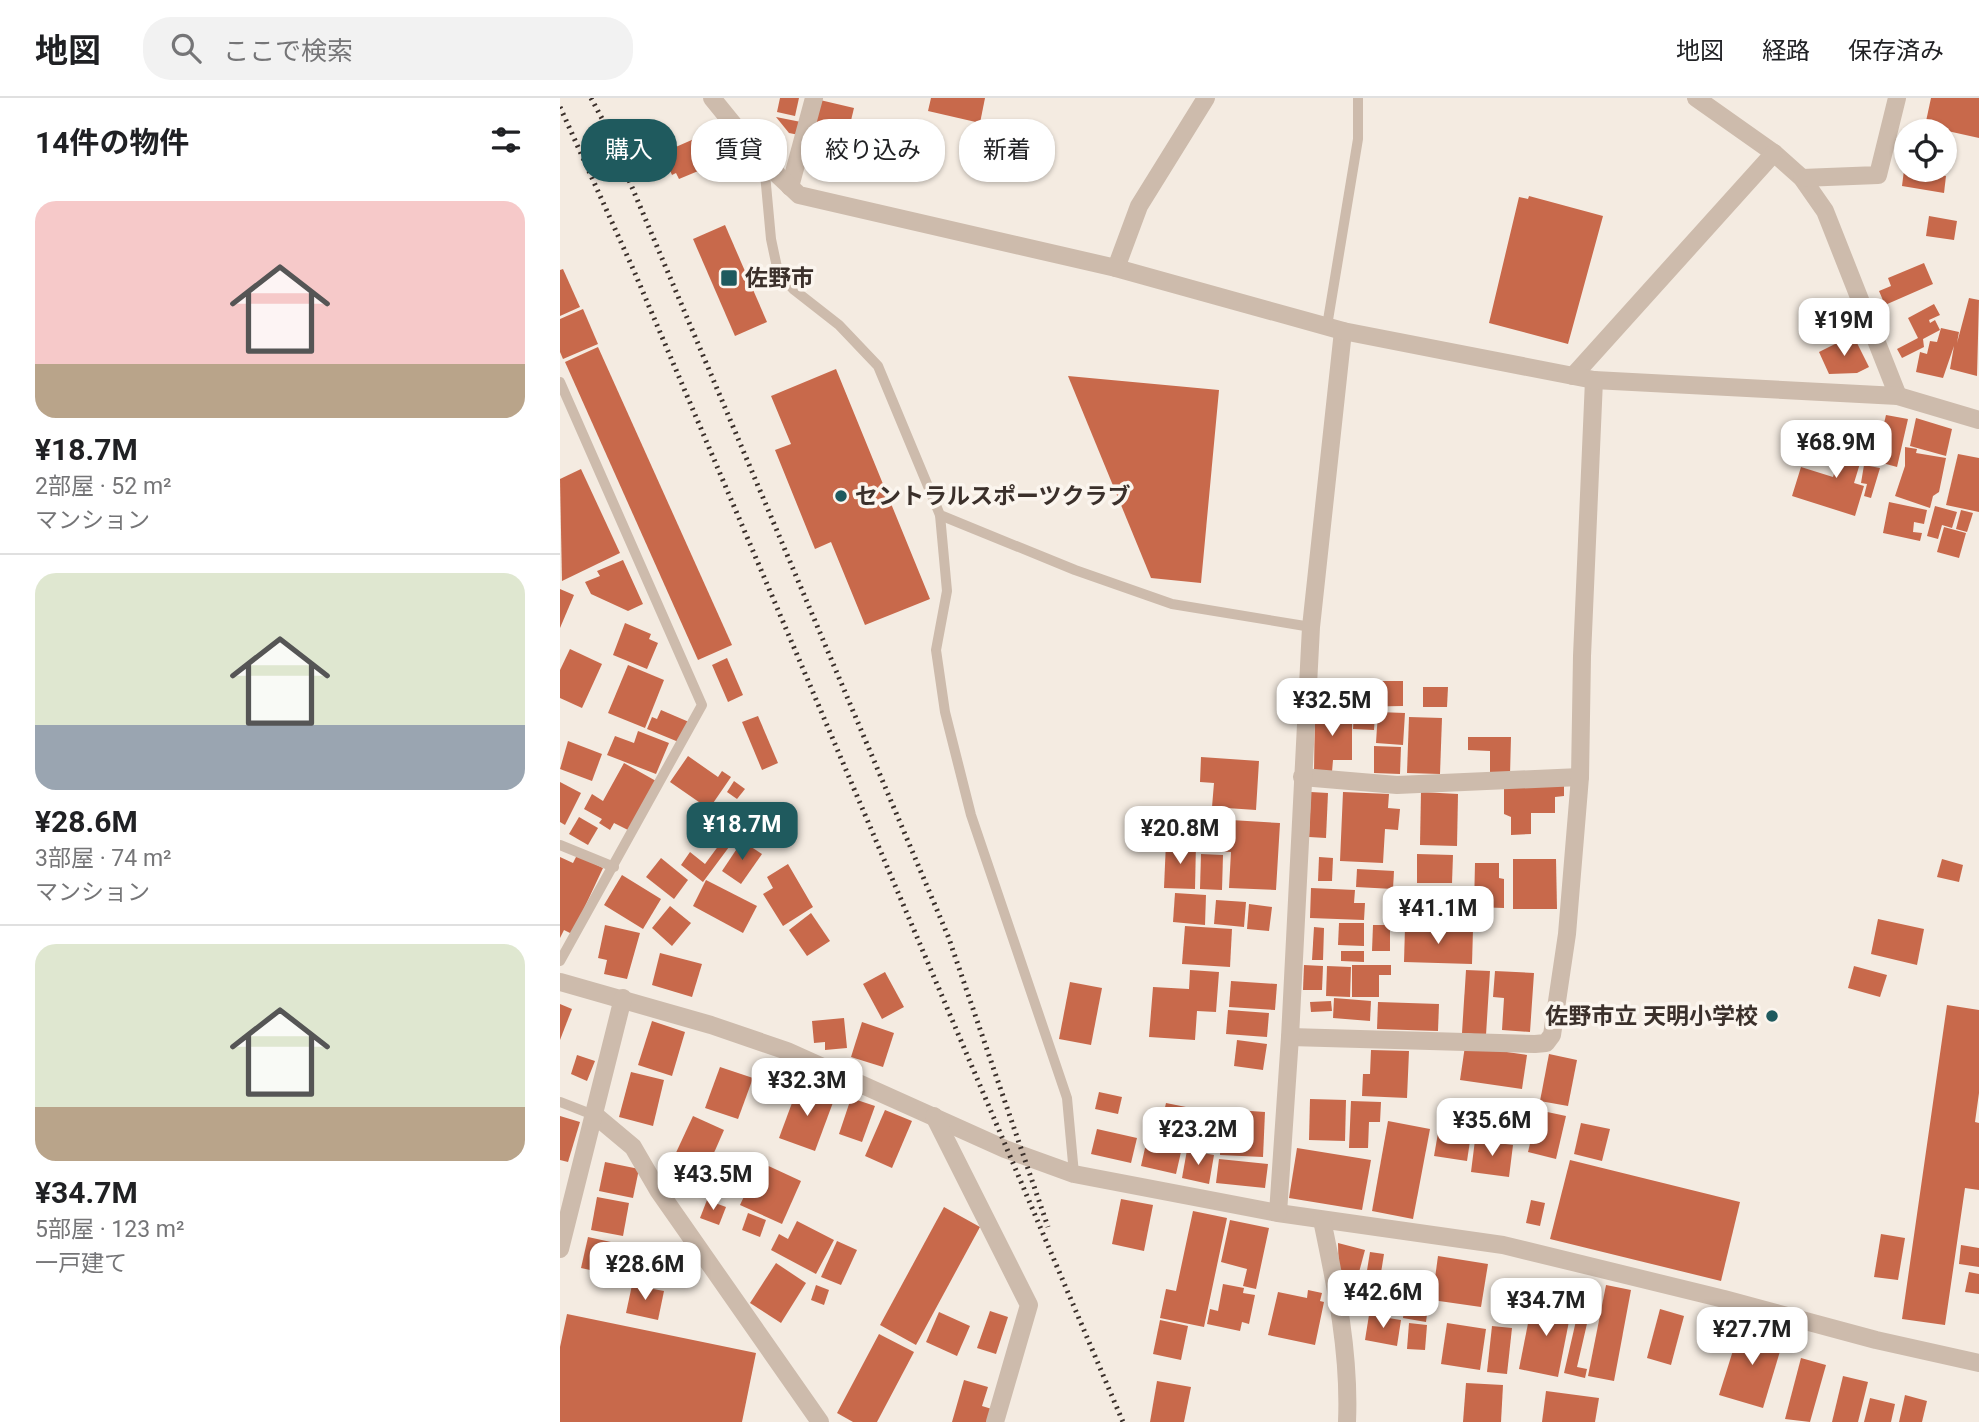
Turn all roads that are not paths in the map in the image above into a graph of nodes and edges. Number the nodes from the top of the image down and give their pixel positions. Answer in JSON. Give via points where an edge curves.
{"nodes":[{"id":1,"x":712,"y":98,"type":"edge"},
{"id":2,"x":814,"y":98,"type":"edge"},
{"id":3,"x":1206,"y":98,"type":"edge"},
{"id":4,"x":1358,"y":98,"type":"edge"},
{"id":5,"x":1696,"y":98,"type":"edge"},
{"id":6,"x":1897,"y":98,"type":"edge"},
{"id":7,"x":729,"y":119,"type":"edge"},
{"id":8,"x":1774,"y":153,"type":"junction"},
{"id":9,"x":1802,"y":178,"type":"junction"},
{"id":10,"x":766,"y":182,"type":"edge"},
{"id":11,"x":784,"y":182,"type":"edge"},
{"id":12,"x":789,"y":187,"type":"junction"},
{"id":13,"x":1116,"y":268,"type":"junction"},
{"id":14,"x":1335,"y":328,"type":"junction"},
{"id":15,"x":1573,"y":376,"type":"junction"},
{"id":16,"x":1594,"y":380,"type":"junction"},
{"id":17,"x":560,"y":382,"type":"edge"},
{"id":18,"x":1898,"y":396,"type":"junction"},
{"id":19,"x":1979,"y":420,"type":"edge"},
{"id":20,"x":940,"y":515,"type":"junction"},
{"id":21,"x":1311,"y":627,"type":"junction"},
{"id":22,"x":1302,"y":777,"type":"junction"},
{"id":23,"x":1580,"y":777,"type":"junction"},
{"id":24,"x":560,"y":845,"type":"edge"},
{"id":25,"x":614,"y":867,"type":"junction"},
{"id":26,"x":560,"y":961,"type":"edge"},
{"id":27,"x":560,"y":982,"type":"edge"},
{"id":28,"x":623,"y":998,"type":"junction"},
{"id":29,"x":1290,"y":1037,"type":"junction"},
{"id":30,"x":560,"y":1102,"type":"edge"},
{"id":31,"x":596,"y":1116,"type":"junction"},
{"id":32,"x":933,"y":1116,"type":"junction"},
{"id":33,"x":1074,"y":1174,"type":"junction"},
{"id":34,"x":1278,"y":1213,"type":"junction"},
{"id":35,"x":1322,"y":1220,"type":"junction"},
{"id":36,"x":560,"y":1250,"type":"edge"},
{"id":37,"x":1979,"y":1363,"type":"edge"},
{"id":38,"x":820,"y":1422,"type":"edge"},
{"id":39,"x":995,"y":1422,"type":"edge"},
{"id":40,"x":1346,"y":1422,"type":"edge"}],
"edges":[{"from":1,"to":7,"type":"street"},
{"from":2,"to":12,"type":"street"},
{"from":3,"to":13,"type":"street","via":[[1139,206]]},
{"from":4,"to":14,"type":"lane","via":[[1358,139]]},
{"from":5,"to":8,"type":"street"},
{"from":6,"to":9,"type":"street","via":[[1878,175]]},
{"from":8,"to":9,"type":"street"},
{"from":8,"to":15,"type":"street"},
{"from":9,"to":18,"type":"street","via":[[1825,211]]},
{"from":10,"to":20,"type":"lane","via":[[778,272],[878,366]]},
{"from":11,"to":12,"type":"street"},
{"from":12,"to":13,"type":"street","via":[[799,195]]},
{"from":13,"to":14,"type":"street"},
{"from":14,"to":15,"type":"street"},
{"from":14,"to":21,"type":"street"},
{"from":15,"to":16,"type":"street"},
{"from":16,"to":18,"type":"street"},
{"from":16,"to":23,"type":"street"},
{"from":17,"to":25,"type":"lane","via":[[702,705]]},
{"from":18,"to":19,"type":"street"},
{"from":20,"to":21,"type":"lane","via":[[1172,604]]},
{"from":20,"to":33,"type":"lane","via":[[947,591],[936,650],[945,712],[971,815],[1067,1097]]},
{"from":21,"to":22,"type":"street"},
{"from":22,"to":23,"type":"street","via":[[1397,785]]},
{"from":22,"to":29,"type":"street"},
{"from":23,"to":29,"type":"street","via":[[1567,934],[1552,1035],[1546,1043]]},
{"from":24,"to":25,"type":"lane"},
{"from":25,"to":26,"type":"lane"},
{"from":27,"to":28,"type":"street"},
{"from":28,"to":31,"type":"street"},
{"from":28,"to":32,"type":"street","via":[[787,1051]]},
{"from":29,"to":34,"type":"street"},
{"from":30,"to":31,"type":"lane"},
{"from":31,"to":36,"type":"street"},
{"from":31,"to":38,"type":"street","via":[[633,1147],[658,1190]]},
{"from":32,"to":33,"type":"street"},
{"from":32,"to":39,"type":"street","via":[[1029,1305]]},
{"from":33,"to":34,"type":"street"},
{"from":34,"to":35,"type":"street"},
{"from":35,"to":37,"type":"street","via":[[1503,1245]]},
{"from":35,"to":40,"type":"street","via":[[1340,1306],[1348,1390]]}]}
